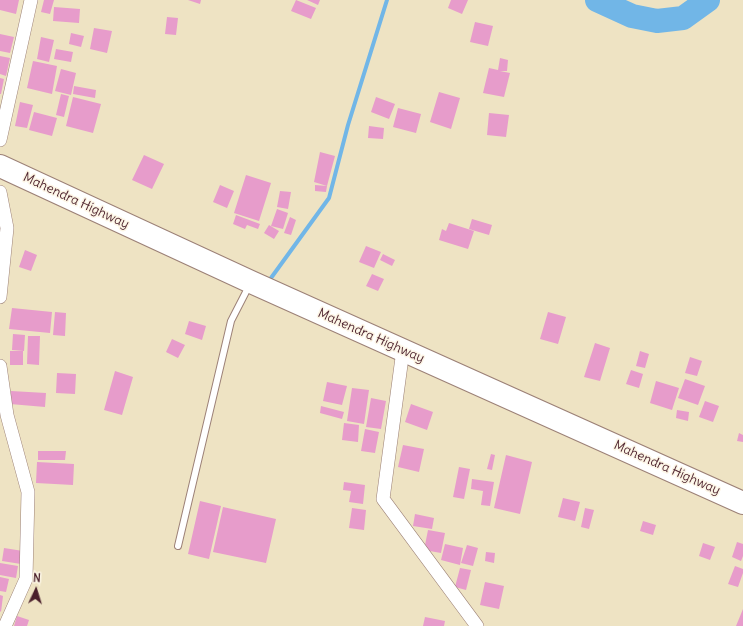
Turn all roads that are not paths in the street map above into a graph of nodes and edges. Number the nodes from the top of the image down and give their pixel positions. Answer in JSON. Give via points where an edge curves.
{"nodes":[{"id":1,"x":31,"y":0,"type":"edge"},
{"id":2,"x":0,"y":140,"type":"edge"},
{"id":3,"x":0,"y":166,"type":"edge"},
{"id":4,"x":0,"y":192,"type":"edge"},
{"id":5,"x":251,"y":282,"type":"junction"},
{"id":6,"x":0,"y":297,"type":"edge"},
{"id":7,"x":403,"y":350,"type":"junction"},
{"id":8,"x":0,"y":366,"type":"edge"},
{"id":9,"x":743,"y":503,"type":"edge"},
{"id":10,"x":178,"y":546,"type":"dead end"},
{"id":11,"x":5,"y":626,"type":"edge"},
{"id":12,"x":477,"y":626,"type":"edge"}],
"edges":[{"from":1,"to":2,"type":"street"},
{"from":3,"to":5,"type":"highway","name":"Mahendra Highway"},
{"from":4,"to":6,"type":"street","via":[[7,228]]},
{"from":5,"to":7,"type":"highway","name":"Mahendra Highway"},
{"from":5,"to":10,"type":"lane","via":[[231,321]]},
{"from":7,"to":9,"type":"highway","name":"Mahendra Highway"},
{"from":7,"to":12,"type":"street","via":[[383,499]]},
{"from":8,"to":11,"type":"street","via":[[7,415],[28,492],[26,579]]}]}
